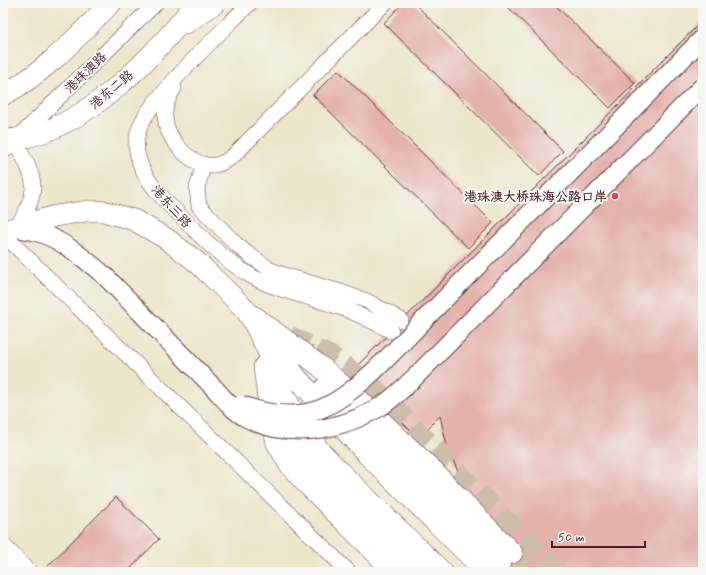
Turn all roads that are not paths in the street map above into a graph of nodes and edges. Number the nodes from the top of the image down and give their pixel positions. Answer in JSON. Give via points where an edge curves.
{"nodes":[{"id":1,"x":111,"y":3,"type":"edge"},
{"id":2,"x":156,"y":3,"type":"edge"},
{"id":3,"x":196,"y":3,"type":"edge"},
{"id":4,"x":215,"y":3,"type":"edge"},
{"id":5,"x":250,"y":3,"type":"edge"},
{"id":6,"x":385,"y":3,"type":"edge"},
{"id":7,"x":174,"y":31,"type":"junction"},
{"id":8,"x":703,"y":38,"type":"edge"},
{"id":9,"x":188,"y":65,"type":"junction"},
{"id":10,"x":703,"y":86,"type":"edge"},
{"id":11,"x":3,"y":95,"type":"edge"},
{"id":12,"x":7,"y":144,"type":"edge"},
{"id":13,"x":204,"y":164,"type":"junction"},
{"id":14,"x":7,"y":231,"type":"edge"},
{"id":15,"x":246,"y":310,"type":"junction"},
{"id":16,"x":262,"y":337,"type":"junction"},
{"id":17,"x":216,"y":390,"type":"junction"},
{"id":18,"x":282,"y":391,"type":"junction"},
{"id":19,"x":3,"y":549,"type":"edge"},
{"id":20,"x":500,"y":563,"type":"edge"},
{"id":21,"x":26,"y":572,"type":"edge"},
{"id":22,"x":348,"y":572,"type":"edge"},
{"id":23,"x":395,"y":572,"type":"edge"},
{"id":24,"x":420,"y":572,"type":"edge"},
{"id":25,"x":442,"y":572,"type":"edge"}],
"edges":[{"from":1,"to":11,"type":"highway","via":[[54,60]]},
{"from":2,"to":12,"type":"street","name":"港珠澳路"},
{"from":3,"to":7,"type":"highway","name":"港东二路"},
{"from":4,"to":7,"type":"highway"},
{"from":5,"to":9,"type":"street","name":"港东三路"},
{"from":6,"to":13,"type":"street","via":[[232,157],[216,165]]},
{"from":7,"to":12,"type":"highway","name":"港东二路","via":[[121,83],[87,109],[43,132]]},
{"from":8,"to":17,"type":"main road","bridge":true,"via":[[389,355],[357,385],[335,401],[319,410],[290,416],[255,410]]},
{"from":9,"to":13,"type":"street","via":[[171,91],[165,117],[175,141],[193,160]]},
{"from":9,"to":13,"type":"street","name":"港东三路","via":[[148,111],[138,133],[136,145],[142,169],[156,190],[218,253],[253,277],[283,291],[396,326],[367,301],[271,270],[237,245],[199,206],[197,188]]},
{"from":10,"to":17,"type":"main road","bridge":true,"via":[[414,379],[378,408],[331,427],[310,430],[284,429],[244,417]]},
{"from":12,"to":14,"type":"street","via":[[30,170],[34,188],[29,204]]},
{"from":14,"to":15,"type":"highway","via":[[55,216],[87,211],[118,214],[167,239],[192,258]]},
{"from":14,"to":17,"type":"main road","via":[[38,232],[88,261]]},
{"from":14,"to":22,"type":"street"},
{"from":15,"to":16,"type":"highway"},
{"from":15,"to":20,"type":"highway","via":[[295,376],[367,454]]},
{"from":15,"to":20,"type":"highway","via":[[321,367],[429,467]]},
{"from":16,"to":18,"type":"highway"},
{"from":16,"to":23,"type":"highway","via":[[269,406],[277,443],[289,464],[304,481]]},
{"from":18,"to":24,"type":"highway","via":[[287,421],[294,442],[306,458]]},
{"from":18,"to":25,"type":"highway","via":[[296,417],[320,450]]},
{"from":19,"to":21,"type":"highway"}]}
